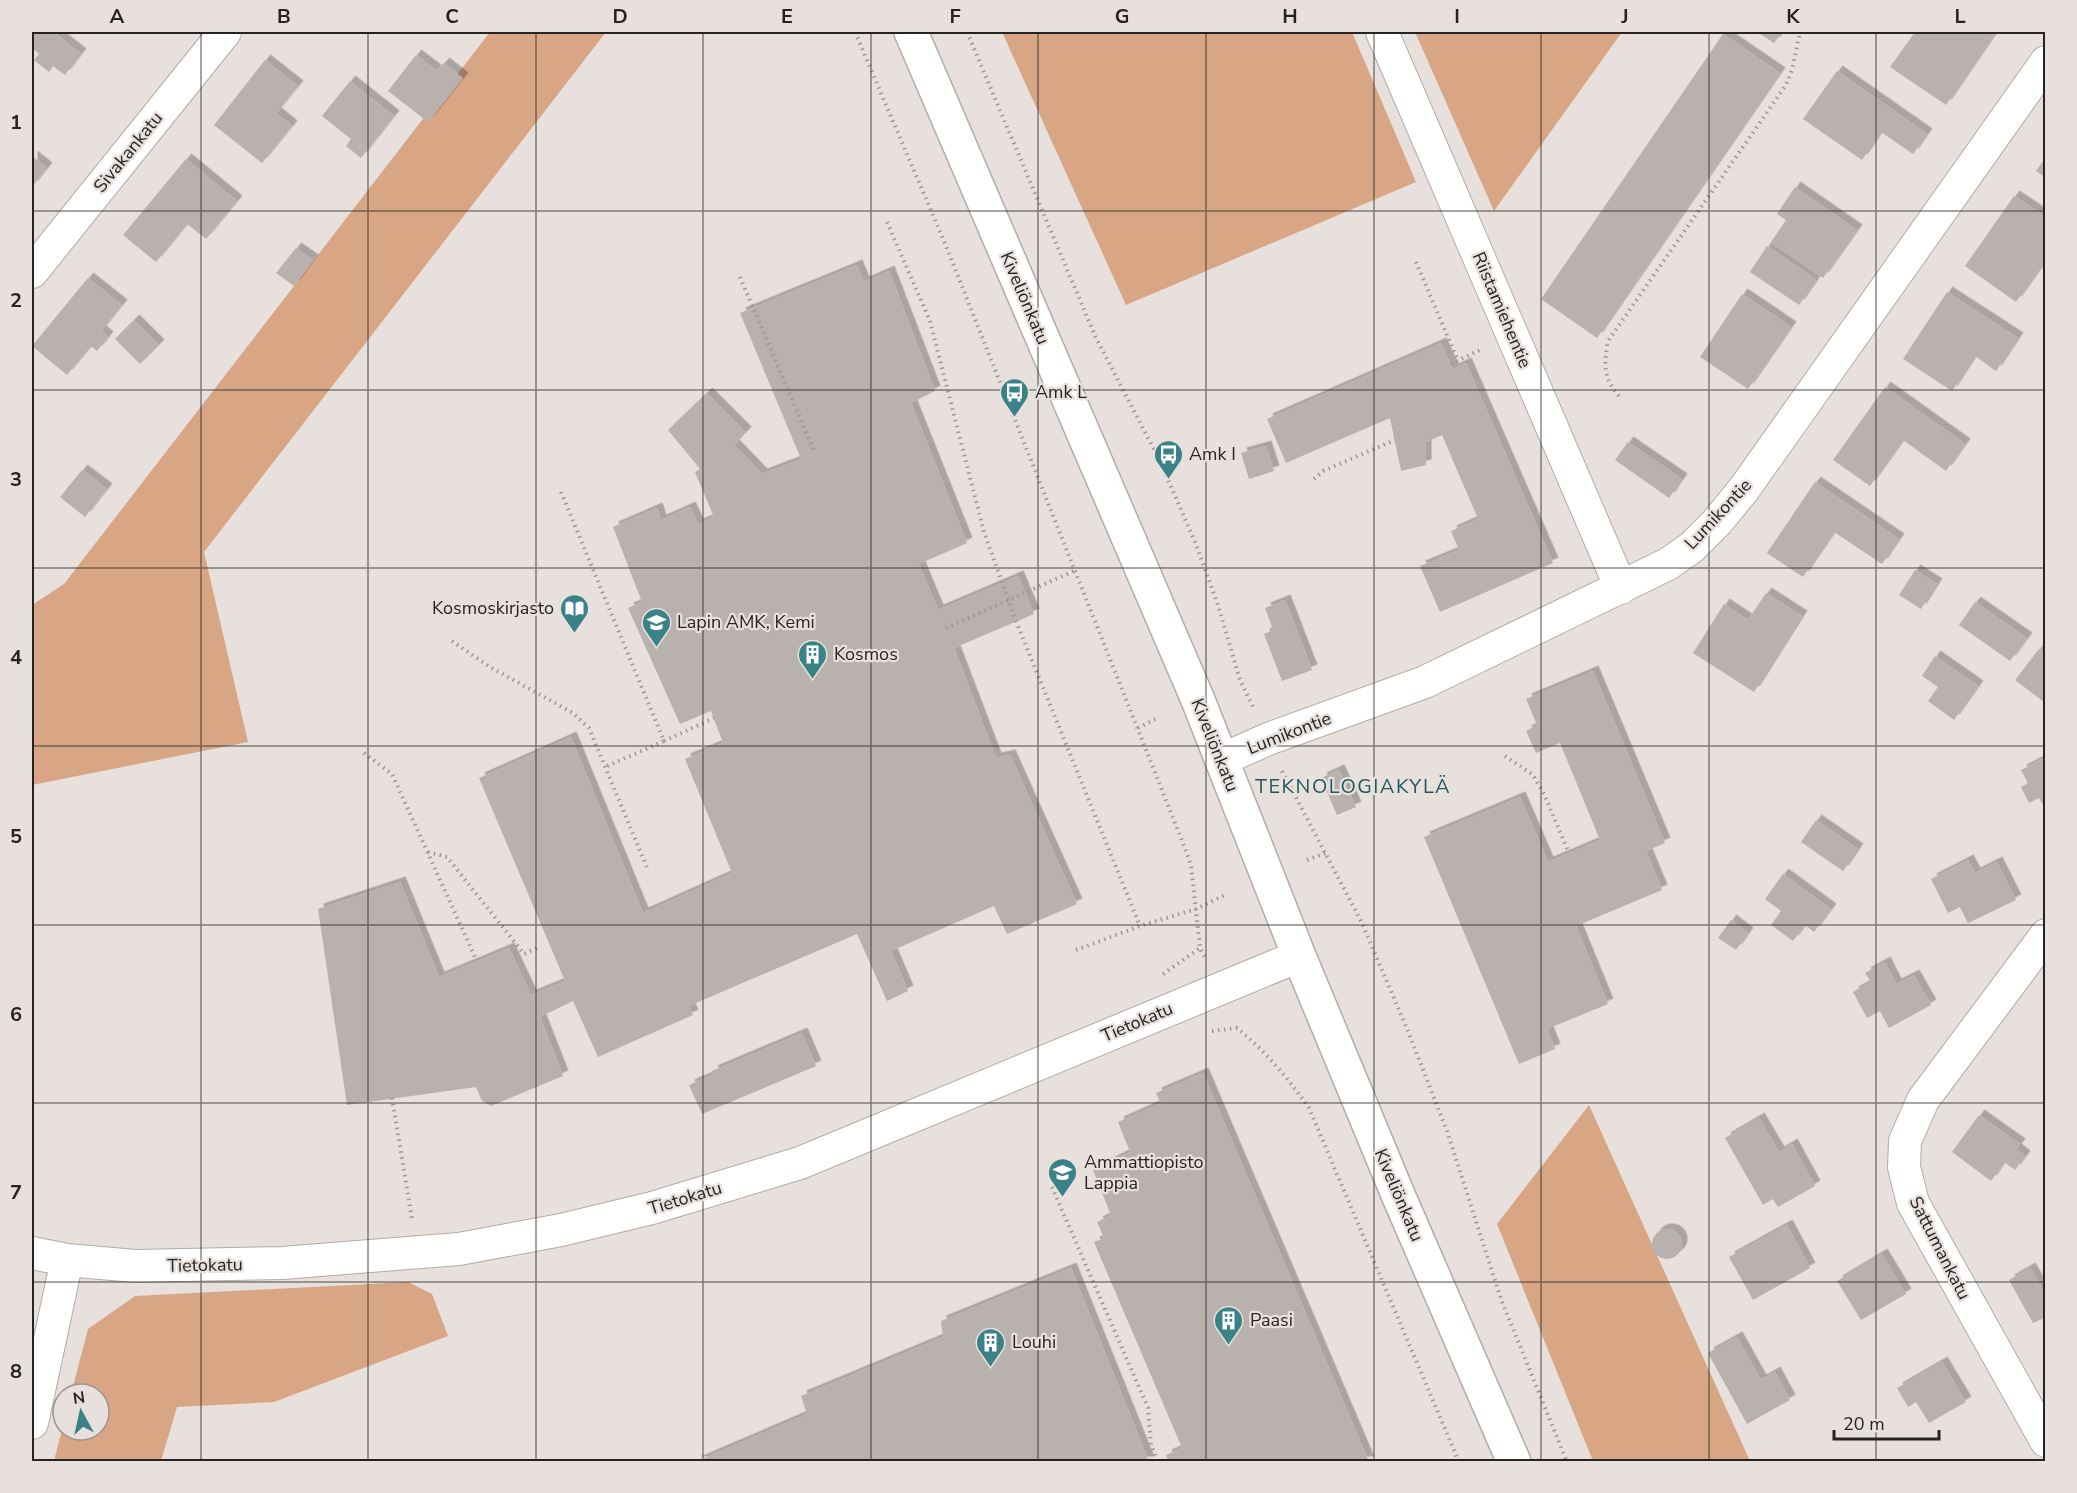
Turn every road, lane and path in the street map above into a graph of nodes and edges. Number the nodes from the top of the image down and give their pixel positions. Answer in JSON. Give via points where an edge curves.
{"nodes":[{"id":1,"x":225,"y":32,"type":"edge"},
{"id":2,"x":855,"y":32,"type":"edge"},
{"id":3,"x":911,"y":32,"type":"edge"},
{"id":4,"x":967,"y":32,"type":"edge"},
{"id":5,"x":1382,"y":32,"type":"edge"},
{"id":6,"x":1800,"y":32,"type":"edge"},
{"id":7,"x":2046,"y":62,"type":"edge"},
{"id":8,"x":887,"y":222,"type":"dead end"},
{"id":9,"x":1416,"y":262,"type":"dead end"},
{"id":10,"x":32,"y":272,"type":"edge"},
{"id":11,"x":740,"y":278,"type":"dead end"},
{"id":12,"x":1458,"y":361,"type":"dead end"},
{"id":13,"x":1619,"y":396,"type":"dead end"},
{"id":14,"x":1395,"y":440,"type":"dead end"},
{"id":15,"x":816,"y":453,"type":"dead end"},
{"id":16,"x":1314,"y":479,"type":"dead end"},
{"id":17,"x":561,"y":492,"type":"dead end"},
{"id":18,"x":1076,"y":570,"type":"junction"},
{"id":19,"x":1621,"y":588,"type":"junction"},
{"id":20,"x":1008,"y":601,"type":"junction"},
{"id":21,"x":946,"y":628,"type":"dead end"},
{"id":22,"x":452,"y":641,"type":"dead end"},
{"id":23,"x":1256,"y":713,"type":"dead end"},
{"id":24,"x":714,"y":718,"type":"dead end"},
{"id":25,"x":1157,"y":718,"type":"dead end"},
{"id":26,"x":1138,"y":728,"type":"junction"},
{"id":27,"x":664,"y":741,"type":"junction"},
{"id":28,"x":364,"y":753,"type":"dead end"},
{"id":29,"x":1505,"y":756,"type":"dead end"},
{"id":30,"x":1221,"y":760,"type":"junction"},
{"id":31,"x":605,"y":767,"type":"junction"},
{"id":32,"x":1285,"y":776,"type":"dead end"},
{"id":33,"x":427,"y":852,"type":"junction"},
{"id":34,"x":1326,"y":853,"type":"junction"},
{"id":35,"x":1569,"y":853,"type":"dead end"},
{"id":36,"x":1306,"y":860,"type":"dead end"},
{"id":37,"x":648,"y":870,"type":"dead end"},
{"id":38,"x":1227,"y":894,"type":"dead end"},
{"id":39,"x":1196,"y":909,"type":"junction"},
{"id":40,"x":1140,"y":926,"type":"junction"},
{"id":41,"x":2046,"y":935,"type":"edge"},
{"id":42,"x":539,"y":947,"type":"dead end"},
{"id":43,"x":1076,"y":950,"type":"dead end"},
{"id":44,"x":1299,"y":956,"type":"junction"},
{"id":45,"x":475,"y":957,"type":"dead end"},
{"id":46,"x":1155,"y":979,"type":"dead end"},
{"id":47,"x":1211,"y":1031,"type":"dead end"},
{"id":48,"x":392,"y":1098,"type":"dead end"},
{"id":49,"x":1052,"y":1187,"type":"dead end"},
{"id":50,"x":413,"y":1229,"type":"dead end"},
{"id":51,"x":32,"y":1252,"type":"edge"},
{"id":52,"x":67,"y":1260,"type":"junction"},
{"id":53,"x":32,"y":1423,"type":"edge"},
{"id":54,"x":2046,"y":1441,"type":"edge"},
{"id":55,"x":1158,"y":1461,"type":"edge"},
{"id":56,"x":1459,"y":1461,"type":"edge"},
{"id":57,"x":1514,"y":1461,"type":"edge"},
{"id":58,"x":1567,"y":1461,"type":"edge"}],
"edges":[{"from":1,"to":10,"type":"street","name":"Sivakankatu"},
{"from":2,"to":18,"type":"path"},
{"from":3,"to":30,"type":"main road","name":"Kiveliönkatu"},
{"from":4,"to":23,"type":"path","via":[[1095,338],[1159,459],[1195,542],[1240,680]]},
{"from":5,"to":19,"type":"street","name":"Riistamiehentie"},
{"from":6,"to":13,"type":"path","via":[[1786,85],[1608,341],[1605,370]]},
{"from":7,"to":19,"type":"street","name":"Lumikontie","via":[[1744,489],[1692,547]]},
{"from":8,"to":20,"type":"path","via":[[930,321],[984,532]]},
{"from":9,"to":12,"type":"path"},
{"from":11,"to":15,"type":"path"},
{"from":14,"to":16,"type":"path","via":[[1323,471]]},
{"from":17,"to":27,"type":"path"},
{"from":18,"to":20,"type":"path"},
{"from":18,"to":26,"type":"path"},
{"from":19,"to":30,"type":"street","name":"Lumikontie","via":[[1425,682]]},
{"from":20,"to":21,"type":"path"},
{"from":20,"to":40,"type":"path"},
{"from":22,"to":31,"type":"path","via":[[573,713],[589,728]]},
{"from":24,"to":27,"type":"path"},
{"from":25,"to":26,"type":"path"},
{"from":26,"to":39,"type":"path","via":[[1191,865]]},
{"from":27,"to":31,"type":"path"},
{"from":28,"to":33,"type":"path","via":[[392,774]]},
{"from":29,"to":35,"type":"path","via":[[1533,775]]},
{"from":30,"to":44,"type":"main road","name":"Kiveliönkatu"},
{"from":31,"to":37,"type":"path"},
{"from":32,"to":34,"type":"path"},
{"from":33,"to":42,"type":"path","via":[[447,857],[524,954]]},
{"from":33,"to":45,"type":"path"},
{"from":34,"to":36,"type":"path"},
{"from":34,"to":58,"type":"path","via":[[1361,921],[1408,1031],[1447,1131],[1501,1299]]},
{"from":38,"to":39,"type":"path"},
{"from":39,"to":40,"type":"path"},
{"from":39,"to":46,"type":"path","via":[[1200,948]]},
{"from":40,"to":43,"type":"path"},
{"from":41,"to":54,"type":"street","name":"Sattumankatu","via":[[1923,1100],[1905,1141],[1904,1167],[1913,1203]]},
{"from":44,"to":52,"type":"street","name":"Tietokatu","via":[[800,1163],[652,1208],[459,1249],[216,1266],[135,1266]]},
{"from":44,"to":57,"type":"main road","name":"Kiveliönkatu"},
{"from":47,"to":56,"type":"path","via":[[1237,1028],[1261,1047],[1309,1108]]},
{"from":48,"to":50,"type":"path"},
{"from":49,"to":55,"type":"path","via":[[1148,1408],[1151,1444]]},
{"from":51,"to":52,"type":"street","name":"Tietokatu"},
{"from":52,"to":53,"type":"street"}]}
